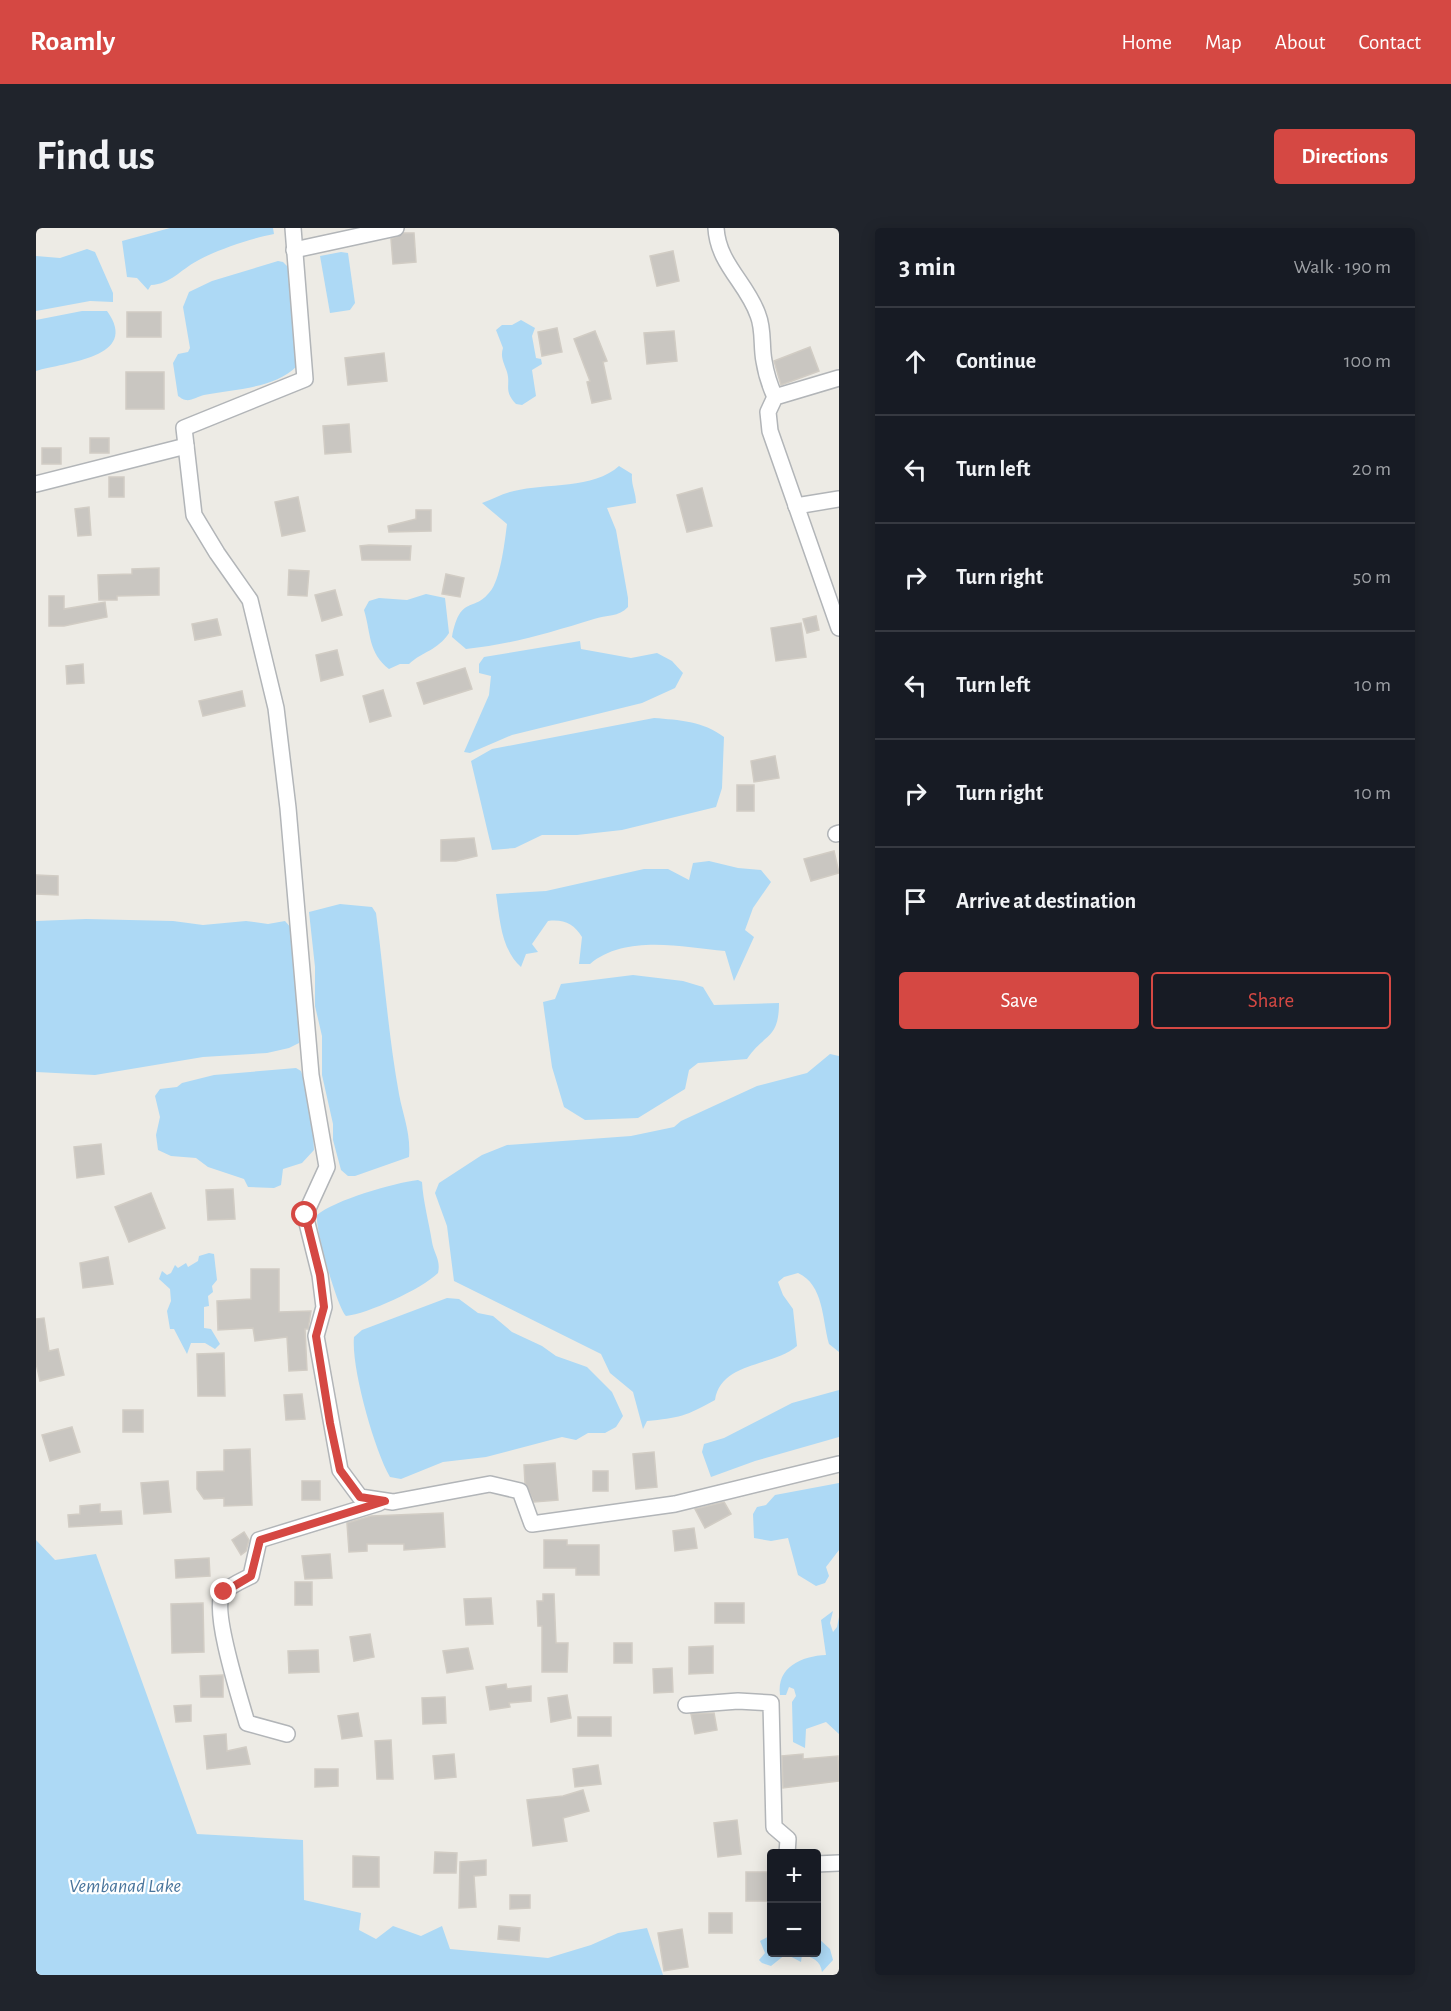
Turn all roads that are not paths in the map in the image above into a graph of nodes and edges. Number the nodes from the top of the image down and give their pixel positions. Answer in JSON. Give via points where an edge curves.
{"nodes":[{"id":1,"x":293,"y":228,"type":"edge"},
{"id":2,"x":396,"y":228,"type":"edge"},
{"id":3,"x":716,"y":228,"type":"edge"},
{"id":4,"x":294,"y":250,"type":"junction"},
{"id":5,"x":839,"y":378,"type":"edge"},
{"id":6,"x":775,"y":397,"type":"junction"},
{"id":7,"x":186,"y":446,"type":"junction"},
{"id":8,"x":36,"y":484,"type":"edge"},
{"id":9,"x":839,"y":499,"type":"edge"},
{"id":10,"x":796,"y":506,"type":"junction"},
{"id":11,"x":839,"y":628,"type":"edge"},
{"id":12,"x":839,"y":1464,"type":"edge"},
{"id":13,"x":385,"y":1501,"type":"junction"},
{"id":14,"x":686,"y":1706,"type":"dead end"},
{"id":15,"x":286,"y":1734,"type":"dead end"},
{"id":16,"x":787,"y":1849,"type":"edge"},
{"id":17,"x":821,"y":1863,"type":"edge"},
{"id":18,"x":839,"y":1863,"type":"edge"}],
"edges":[{"from":1,"to":4,"type":"street"},
{"from":2,"to":4,"type":"street"},
{"from":3,"to":6,"type":"street","via":[[723,258],[758,314],[763,360]]},
{"from":4,"to":7,"type":"street","via":[[305,379],[184,428]]},
{"from":5,"to":6,"type":"street"},
{"from":6,"to":10,"type":"street","via":[[768,412],[770,431]]},
{"from":7,"to":8,"type":"street"},
{"from":7,"to":13,"type":"street","via":[[194,514],[250,600],[276,708],[311,1075],[327,1167],[305,1215],[324,1307],[316,1336],[340,1470],[360,1497]]},
{"from":9,"to":10,"type":"street"},
{"from":10,"to":11,"type":"street"},
{"from":12,"to":13,"type":"street","via":[[675,1504],[532,1524],[520,1491],[490,1484],[393,1503]]},
{"from":13,"to":15,"type":"street","via":[[260,1540],[251,1576],[224,1592],[219,1603],[228,1657],[247,1723]]},
{"from":14,"to":16,"type":"street","via":[[738,1701],[771,1703],[774,1827],[788,1839]]},
{"from":17,"to":18,"type":"street"}]}
